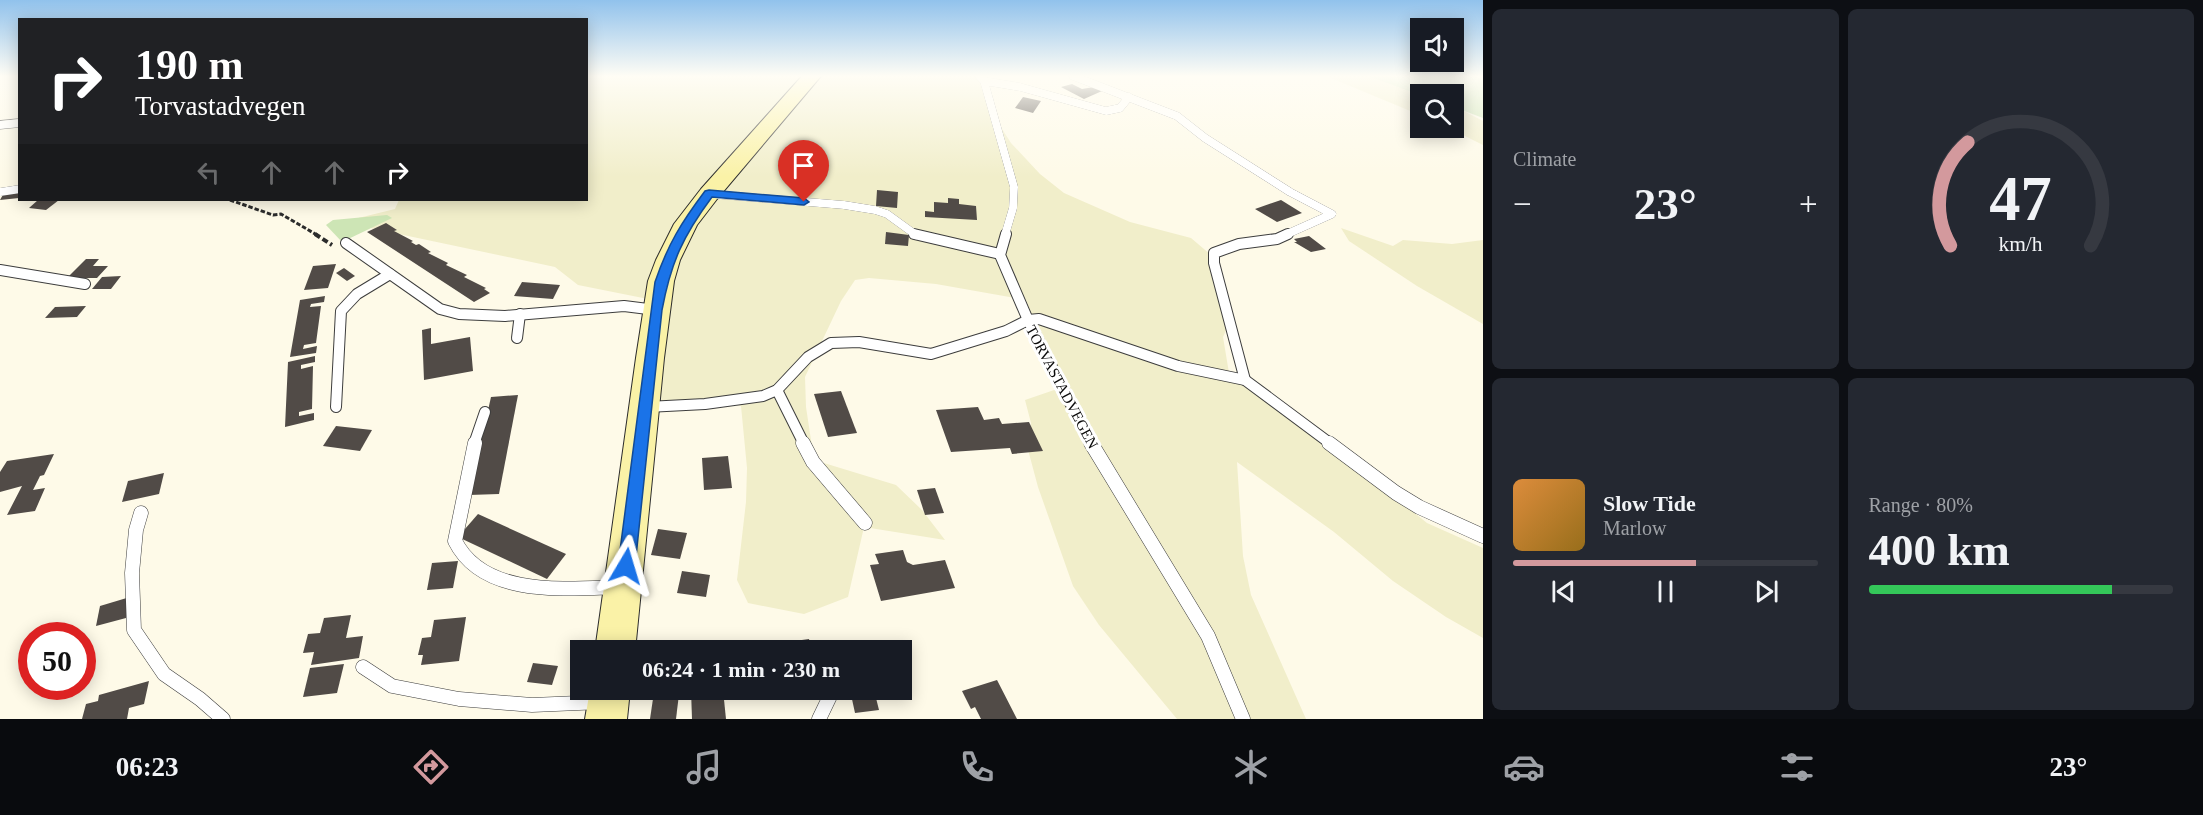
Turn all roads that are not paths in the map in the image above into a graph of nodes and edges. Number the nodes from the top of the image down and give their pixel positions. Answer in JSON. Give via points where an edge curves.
{"nodes":[{"id":1,"x":783,"y":110,"type":"edge"},
{"id":2,"x":991,"y":110,"type":"edge"},
{"id":3,"x":1101,"y":110,"type":"edge"},
{"id":4,"x":1118,"y":110,"type":"edge"},
{"id":5,"x":1160,"y":110,"type":"edge"},
{"id":6,"x":18,"y":123,"type":"edge"},
{"id":7,"x":0,"y":125,"type":"edge"},
{"id":8,"x":18,"y":189,"type":"edge"},
{"id":9,"x":0,"y":192,"type":"edge"},
{"id":10,"x":709,"y":194,"type":"junction"},
{"id":11,"x":346,"y":243,"type":"road end"},
{"id":12,"x":1000,"y":254,"type":"junction"},
{"id":13,"x":0,"y":270,"type":"edge"},
{"id":14,"x":390,"y":274,"type":"junction"},
{"id":15,"x":85,"y":284,"type":"dead end"},
{"id":16,"x":656,"y":310,"type":"junction"},
{"id":17,"x":520,"y":314,"type":"junction"},
{"id":18,"x":1028,"y":320,"type":"junction"},
{"id":19,"x":517,"y":338,"type":"dead end"},
{"id":20,"x":1245,"y":380,"type":"junction"},
{"id":21,"x":777,"y":390,"type":"junction"},
{"id":22,"x":336,"y":407,"type":"dead end"},
{"id":23,"x":644,"y":407,"type":"junction"},
{"id":24,"x":485,"y":412,"type":"dead end"},
{"id":25,"x":141,"y":513,"type":"dead end"},
{"id":26,"x":865,"y":523,"type":"dead end"},
{"id":27,"x":1483,"y":536,"type":"edge"},
{"id":28,"x":624,"y":587,"type":"junction"},
{"id":29,"x":617,"y":640,"type":"edge"},
{"id":30,"x":363,"y":667,"type":"dead end"},
{"id":31,"x":828,"y":700,"type":"edge"},
{"id":32,"x":608,"y":704,"type":"edge"},
{"id":33,"x":223,"y":719,"type":"edge"},
{"id":34,"x":819,"y":719,"type":"edge"},
{"id":35,"x":1243,"y":719,"type":"edge"}],
"edges":[{"from":1,"to":10,"type":"main road"},
{"from":2,"to":12,"type":"lane","via":[[1014,187],[1013,208]]},
{"from":3,"to":4,"type":"lane"},
{"from":5,"to":20,"type":"lane","via":[[1177,116],[1290,192],[1332,213],[1277,239],[1239,244],[1214,253]]},
{"from":6,"to":7,"type":"street"},
{"from":8,"to":9,"type":"lane"},
{"from":10,"to":12,"type":"lane","via":[[875,210],[917,236]]},
{"from":10,"to":16,"type":"main road","via":[[673,248]]},
{"from":11,"to":14,"type":"lane"},
{"from":12,"to":18,"type":"lane"},
{"from":13,"to":15,"type":"lane"},
{"from":14,"to":17,"type":"lane","via":[[450,313]]},
{"from":14,"to":22,"type":"lane","via":[[360,290],[341,311]]},
{"from":16,"to":17,"type":"lane","via":[[625,306]]},
{"from":16,"to":23,"type":"main road"},
{"from":17,"to":19,"type":"lane"},
{"from":18,"to":20,"type":"lane","via":[[1039,318],[1178,366]]},
{"from":18,"to":21,"type":"lane","name":"TORVASTADVEGEN","via":[[1006,331],[931,354],[859,342],[831,343],[808,357]]},
{"from":18,"to":35,"type":"lane","name":"TORVASTADVEGEN","via":[[1084,432],[1208,636]]},
{"from":20,"to":27,"type":"lane","via":[[1396,493]]},
{"from":21,"to":23,"type":"lane","via":[[739,400]]},
{"from":21,"to":26,"type":"lane","via":[[813,462]]},
{"from":23,"to":28,"type":"main road"},
{"from":24,"to":28,"type":"lane","via":[[473,448],[456,534],[462,555],[482,572],[514,583],[559,589]]},
{"from":25,"to":33,"type":"lane","via":[[132,573],[134,630],[164,674]]},
{"from":28,"to":29,"type":"main road"},
{"from":30,"to":32,"type":"lane","via":[[392,686],[459,699],[532,705]]},
{"from":31,"to":34,"type":"lane"}]}
